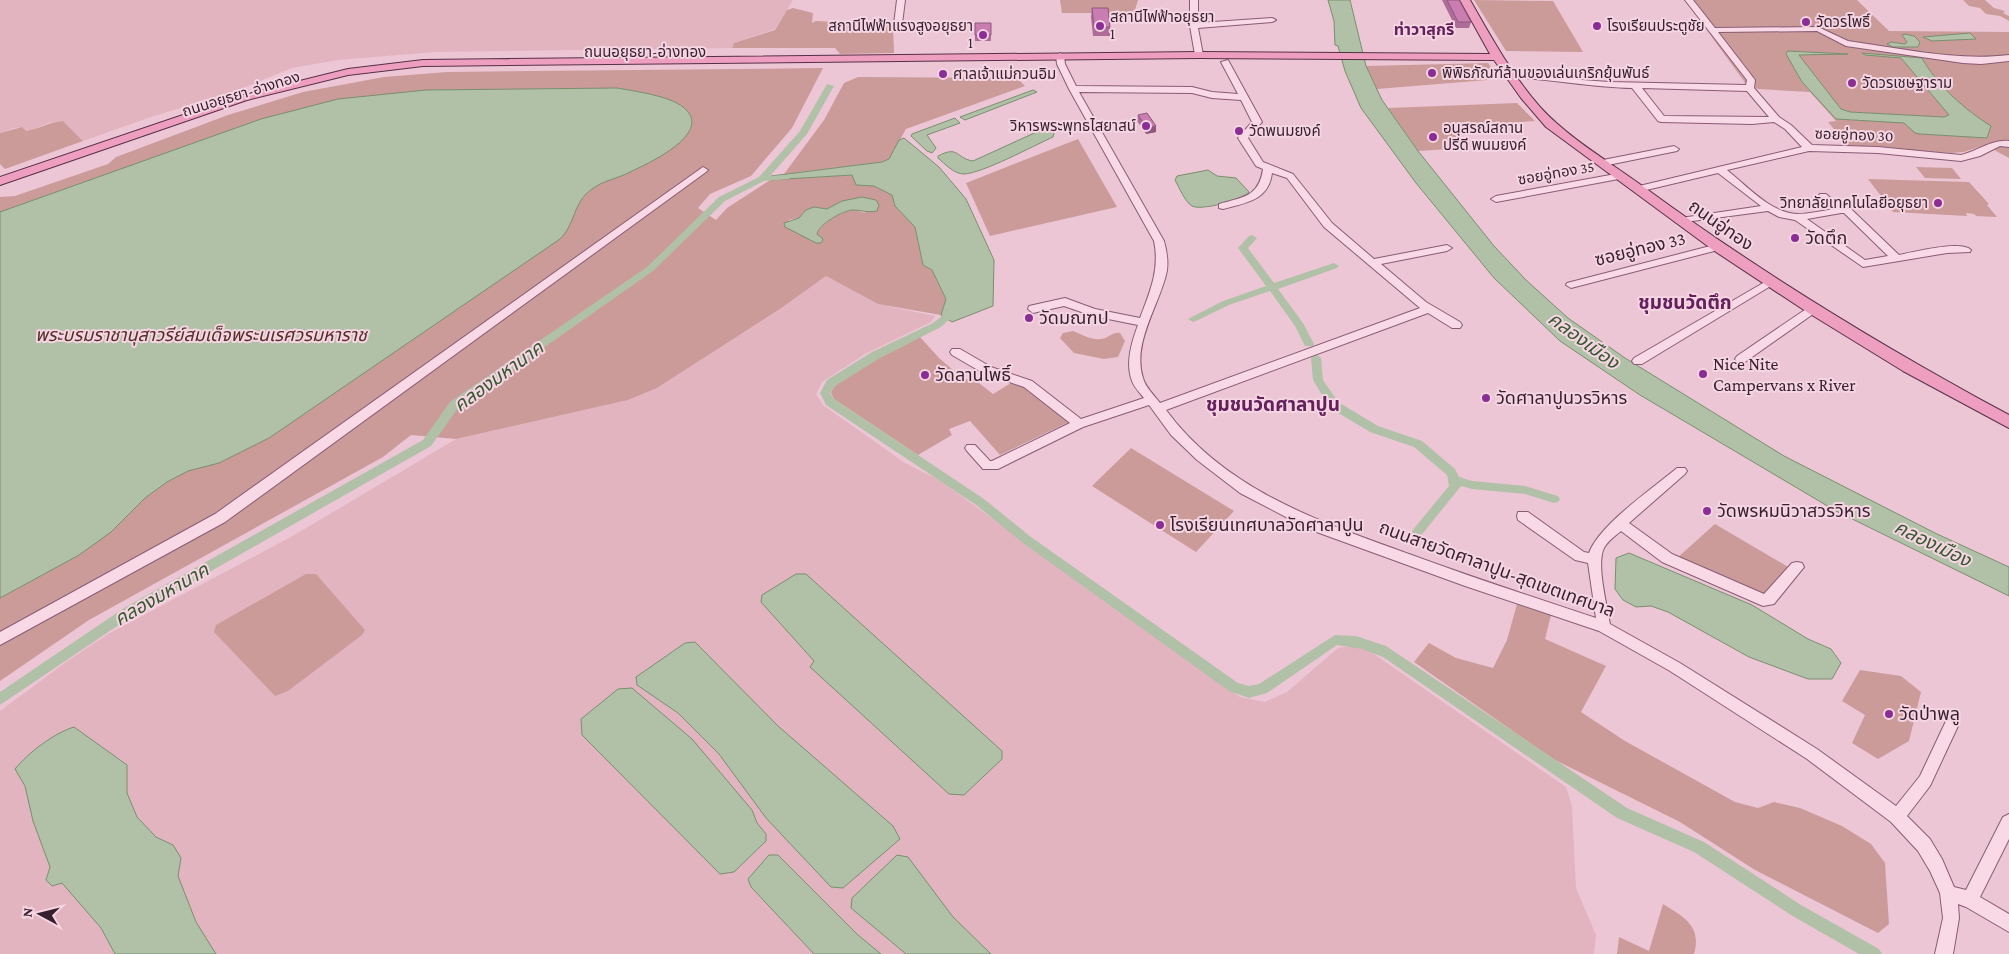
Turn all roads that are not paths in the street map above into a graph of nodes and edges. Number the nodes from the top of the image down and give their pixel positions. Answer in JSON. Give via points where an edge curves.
{"nodes":[{"id":1,"x":901,"y":0,"type":"edge"},
{"id":2,"x":1194,"y":0,"type":"edge"},
{"id":3,"x":1465,"y":0,"type":"edge"},
{"id":4,"x":1689,"y":0,"type":"edge"},
{"id":5,"x":1272,"y":20,"type":"dead end"},
{"id":6,"x":898,"y":24,"type":"dead end"},
{"id":7,"x":1194,"y":26,"type":"junction"},
{"id":8,"x":1714,"y":30,"type":"junction"},
{"id":9,"x":1199,"y":55,"type":"junction"},
{"id":10,"x":1309,"y":57,"type":"junction"},
{"id":11,"x":1497,"y":57,"type":"junction"},
{"id":12,"x":2009,"y":58,"type":"edge"},
{"id":13,"x":1061,"y":60,"type":"junction"},
{"id":14,"x":1225,"y":62,"type":"junction"},
{"id":15,"x":1509,"y":74,"type":"junction"},
{"id":16,"x":1636,"y":87,"type":"junction"},
{"id":17,"x":1750,"y":88,"type":"junction"},
{"id":18,"x":1072,"y":89,"type":"junction"},
{"id":19,"x":1243,"y":97,"type":"junction"},
{"id":20,"x":1776,"y":119,"type":"junction"},
{"id":21,"x":2009,"y":144,"type":"edge"},
{"id":22,"x":1809,"y":148,"type":"junction"},
{"id":23,"x":1674,"y":149,"type":"dead end"},
{"id":24,"x":1603,"y":163,"type":"junction"},
{"id":25,"x":1268,"y":169,"type":"junction"},
{"id":26,"x":703,"y":170,"type":"dead end"},
{"id":27,"x":1721,"y":170,"type":"junction"},
{"id":28,"x":1621,"y":176,"type":"junction"},
{"id":29,"x":0,"y":182,"type":"edge"},
{"id":30,"x":1638,"y":189,"type":"junction"},
{"id":31,"x":0,"y":190,"type":"edge"},
{"id":32,"x":1823,"y":196,"type":"dead end"},
{"id":33,"x":1496,"y":199,"type":"dead end"},
{"id":34,"x":1224,"y":206,"type":"dead end"},
{"id":35,"x":1769,"y":208,"type":"junction"},
{"id":36,"x":1838,"y":210,"type":"junction"},
{"id":37,"x":1798,"y":217,"type":"junction"},
{"id":38,"x":1682,"y":221,"type":"junction"},
{"id":39,"x":1718,"y":247,"type":"junction"},
{"id":40,"x":1447,"y":248,"type":"dead end"},
{"id":41,"x":1966,"y":250,"type":"dead end"},
{"id":42,"x":1896,"y":258,"type":"junction"},
{"id":43,"x":1371,"y":262,"type":"junction"},
{"id":44,"x":1770,"y":282,"type":"junction"},
{"id":45,"x":1571,"y":285,"type":"dead end"},
{"id":46,"x":1033,"y":309,"type":"dead end"},
{"id":47,"x":1428,"y":309,"type":"junction"},
{"id":48,"x":1812,"y":309,"type":"junction"},
{"id":49,"x":1144,"y":322,"type":"junction"},
{"id":50,"x":1456,"y":325,"type":"dead end"},
{"id":51,"x":956,"y":352,"type":"dead end"},
{"id":52,"x":1741,"y":360,"type":"dead end"},
{"id":53,"x":1638,"y":361,"type":"dead end"},
{"id":54,"x":1153,"y":404,"type":"junction"},
{"id":55,"x":2007,"y":418,"type":"edge"},
{"id":56,"x":1079,"y":424,"type":"junction"},
{"id":57,"x":971,"y":448,"type":"dead end"},
{"id":58,"x":1681,"y":471,"type":"dead end"},
{"id":59,"x":1523,"y":516,"type":"dead end"},
{"id":60,"x":1620,"y":523,"type":"junction"},
{"id":61,"x":1596,"y":560,"type":"junction"},
{"id":62,"x":1797,"y":566,"type":"dead end"},
{"id":63,"x":1604,"y":627,"type":"junction"},
{"id":64,"x":0,"y":640,"type":"edge"},
{"id":65,"x":1951,"y":726,"type":"dead end"},
{"id":66,"x":1897,"y":817,"type":"junction"},
{"id":67,"x":2009,"y":822,"type":"edge"},
{"id":68,"x":1948,"y":893,"type":"junction"},
{"id":69,"x":1970,"y":900,"type":"junction"},
{"id":70,"x":2009,"y":924,"type":"edge"},
{"id":71,"x":1944,"y":954,"type":"edge"}],
"edges":[{"from":1,"to":6,"type":"street"},
{"from":2,"to":7,"type":"street"},
{"from":3,"to":11,"type":"main road","name":"ถนนอู่ทอง"},
{"from":4,"to":8,"type":"street"},
{"from":5,"to":7,"type":"street"},
{"from":7,"to":9,"type":"street"},
{"from":8,"to":12,"type":"street","via":[[1818,29],[1846,43],[1861,46],[1963,60]]},
{"from":8,"to":17,"type":"street","via":[[1751,80]]},
{"from":9,"to":10,"type":"main road","name":"ถนนอยุธยา-อ่างทอง"},
{"from":9,"to":13,"type":"main road","name":"ถนนอยุธยา-อ่างทอง"},
{"from":10,"to":11,"type":"main road","name":"ถนนอยุธยา-อ่างทอง"},
{"from":10,"to":14,"type":"main road","name":"ถนนอยุธยา-อ่างทอง"},
{"from":11,"to":15,"type":"main road","name":"ถนนอู่ทอง"},
{"from":13,"to":14,"type":"main road","name":"ถนนอยุธยา-อ่างทอง"},
{"from":13,"to":18,"type":"street","name":"ถนนสายวัดศาลาปูน-สุดเขตเทศบาล"},
{"from":13,"to":29,"type":"main road","name":"ถนนอยุธยา-อ่างทอง","via":[[461,62],[382,67],[311,80],[243,98]]},
{"from":13,"to":31,"type":"main road","name":"ถนนอยุธยา-อ่างทอง","via":[[396,73],[349,80],[249,104]]},
{"from":14,"to":19,"type":"street"},
{"from":15,"to":16,"type":"street"},
{"from":15,"to":24,"type":"main road","name":"ถนนอู่ทอง","via":[[1530,105],[1550,124]]},
{"from":16,"to":17,"type":"street"},
{"from":16,"to":20,"type":"street","via":[[1662,119]]},
{"from":17,"to":20,"type":"street"},
{"from":18,"to":19,"type":"street","via":[[1192,90],[1209,95]]},
{"from":18,"to":49,"type":"street","name":"ถนนสายวัดศาลาปูน-สุดเขตเทศบาล","via":[[1159,241],[1161,274]]},
{"from":19,"to":25,"type":"street","via":[[1257,122],[1244,134],[1244,142],[1259,164]]},
{"from":20,"to":22,"type":"street"},
{"from":21,"to":22,"type":"street","name":"ซอยอู่ทอง 30","via":[[1999,143],[1961,158],[1878,150]]},
{"from":22,"to":27,"type":"street","name":"ซอยอู่ทอง 30"},
{"from":23,"to":24,"type":"street"},
{"from":24,"to":28,"type":"main road","name":"ถนนอู่ทอง"},
{"from":25,"to":34,"type":"street","via":[[1266,184],[1253,197]]},
{"from":25,"to":43,"type":"street","via":[[1284,173],[1294,180],[1328,225]]},
{"from":26,"to":64,"type":"street","via":[[220,518]]},
{"from":27,"to":30,"type":"street","name":"ซอยอู่ทอง 30"},
{"from":27,"to":35,"type":"street"},
{"from":28,"to":30,"type":"main road","name":"ถนนอู่ทอง"},
{"from":28,"to":33,"type":"street","name":"ซอยอู่ทอง 35"},
{"from":30,"to":38,"type":"main road","name":"ถนนอู่ทอง"},
{"from":32,"to":36,"type":"street"},
{"from":35,"to":37,"type":"street","via":[[1783,215]]},
{"from":35,"to":38,"type":"street"},
{"from":36,"to":37,"type":"street"},
{"from":36,"to":42,"type":"street","via":[[1848,211]]},
{"from":37,"to":42,"type":"street","via":[[1862,264]]},
{"from":38,"to":39,"type":"main road","name":"ถนนอู่ทอง"},
{"from":39,"to":44,"type":"main road","name":"ถนนอู่ทอง"},
{"from":39,"to":45,"type":"street","name":"ซอยอู่ทอง 33"},
{"from":40,"to":43,"type":"street"},
{"from":41,"to":42,"type":"street"},
{"from":43,"to":47,"type":"street"},
{"from":44,"to":48,"type":"main road","name":"ถนนอู่ทอง"},
{"from":44,"to":53,"type":"street"},
{"from":46,"to":49,"type":"street","via":[[1065,302],[1083,310]]},
{"from":47,"to":50,"type":"street"},
{"from":47,"to":54,"type":"street"},
{"from":48,"to":52,"type":"street"},
{"from":48,"to":55,"type":"main road","name":"ถนนอู่ทอง","via":[[1908,367]]},
{"from":49,"to":54,"type":"street","name":"ถนนสายวัดศาลาปูน-สุดเขตเทศบาล","via":[[1135,362],[1137,380]]},
{"from":51,"to":56,"type":"street","via":[[987,370],[1028,384]]},
{"from":54,"to":56,"type":"street"},
{"from":54,"to":63,"type":"street","name":"ถนนสายวัดศาลาปูน-สุดเขตเทศบาล","via":[[1175,432],[1230,480],[1278,508],[1316,526]]},
{"from":56,"to":57,"type":"street","via":[[994,466],[987,466]]},
{"from":58,"to":60,"type":"street"},
{"from":59,"to":61,"type":"street","via":[[1580,556]]},
{"from":60,"to":61,"type":"street","via":[[1600,544]]},
{"from":60,"to":62,"type":"street","via":[[1667,558],[1763,600],[1769,600]]},
{"from":61,"to":63,"type":"street"},
{"from":63,"to":66,"type":"street","name":"ถนนสายวัดศาลาปูน-สุดเขตเทศบาล","via":[[1675,667],[1812,754]]},
{"from":65,"to":66,"type":"street","via":[[1925,781]]},
{"from":66,"to":68,"type":"street","name":"ถนนสายวัดศาลาปูน-สุดเขตเทศบาล","via":[[1924,846]]},
{"from":67,"to":69,"type":"street"},
{"from":68,"to":69,"type":"street"},
{"from":68,"to":71,"type":"street","name":"ถนนสายวัดศาลาปูน-สุดเขตเทศบาล","via":[[1951,918]]},
{"from":69,"to":70,"type":"street"}]}
